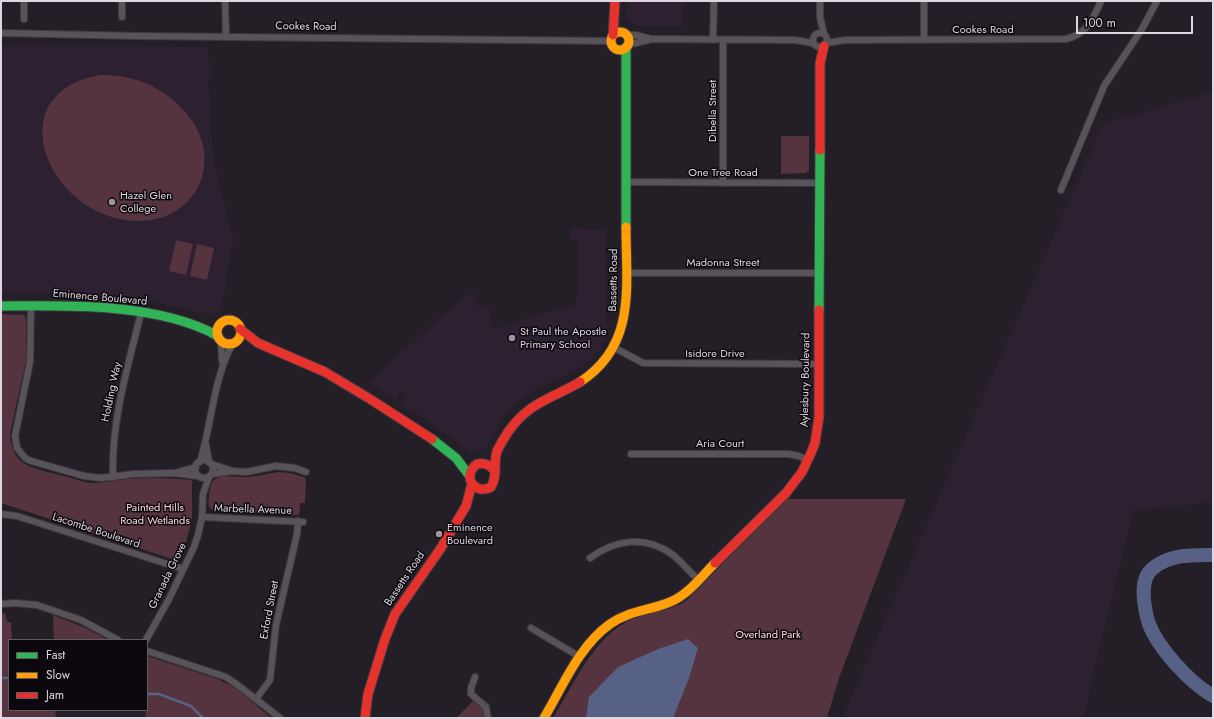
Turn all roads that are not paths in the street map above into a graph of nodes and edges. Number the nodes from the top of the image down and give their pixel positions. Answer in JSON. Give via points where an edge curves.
{"nodes":[{"id":1,"x":24,"y":1,"type":"edge"},
{"id":2,"x":122,"y":1,"type":"edge"},
{"id":3,"x":225,"y":1,"type":"edge"},
{"id":4,"x":615,"y":1,"type":"edge"},
{"id":5,"x":714,"y":1,"type":"edge"},
{"id":6,"x":820,"y":1,"type":"edge"},
{"id":7,"x":924,"y":1,"type":"edge"},
{"id":8,"x":1101,"y":1,"type":"edge"},
{"id":9,"x":1157,"y":1,"type":"edge"},
{"id":10,"x":615,"y":13,"type":"junction"},
{"id":11,"x":122,"y":17,"type":"dead end"},
{"id":12,"x":820,"y":17,"type":"junction"},
{"id":13,"x":24,"y":18,"type":"dead end"},
{"id":14,"x":1,"y":33,"type":"edge"},
{"id":15,"x":625,"y":34,"type":"junction"},
{"id":16,"x":815,"y":34,"type":"junction"},
{"id":17,"x":825,"y":35,"type":"junction"},
{"id":18,"x":226,"y":36,"type":"junction"},
{"id":19,"x":612,"y":38,"type":"junction"},
{"id":20,"x":652,"y":40,"type":"junction"},
{"id":21,"x":714,"y":40,"type":"junction"},
{"id":22,"x":723,"y":40,"type":"junction"},
{"id":23,"x":795,"y":40,"type":"junction"},
{"id":24,"x":845,"y":40,"type":"junction"},
{"id":25,"x":924,"y":40,"type":"junction"},
{"id":26,"x":820,"y":45,"type":"junction"},
{"id":27,"x":627,"y":46,"type":"junction"},
{"id":28,"x":616,"y":49,"type":"junction"},
{"id":29,"x":625,"y":73,"type":"junction"},
{"id":30,"x":626,"y":182,"type":"junction"},
{"id":31,"x":723,"y":183,"type":"junction"},
{"id":32,"x":820,"y":183,"type":"junction"},
{"id":33,"x":1061,"y":190,"type":"dead end"},
{"id":34,"x":626,"y":273,"type":"junction"},
{"id":35,"x":819,"y":273,"type":"junction"},
{"id":36,"x":1,"y":306,"type":"edge"},
{"id":37,"x":32,"y":306,"type":"junction"},
{"id":38,"x":141,"y":313,"type":"junction"},
{"id":39,"x":222,"y":323,"type":"junction"},
{"id":40,"x":196,"y":324,"type":"junction"},
{"id":41,"x":240,"y":329,"type":"junction"},
{"id":42,"x":219,"y":338,"type":"junction"},
{"id":43,"x":235,"y":342,"type":"junction"},
{"id":44,"x":258,"y":343,"type":"junction"},
{"id":45,"x":615,"y":348,"type":"junction"},
{"id":46,"x":820,"y":364,"type":"junction"},
{"id":47,"x":222,"y":365,"type":"junction"},
{"id":48,"x":206,"y":443,"type":"junction"},
{"id":49,"x":496,"y":453,"type":"junction"},
{"id":50,"x":631,"y":454,"type":"dead end"},
{"id":51,"x":456,"y":458,"type":"junction"},
{"id":52,"x":807,"y":460,"type":"junction"},
{"id":53,"x":200,"y":462,"type":"junction"},
{"id":54,"x":210,"y":463,"type":"junction"},
{"id":55,"x":480,"y":464,"type":"junction"},
{"id":56,"x":196,"y":467,"type":"junction"},
{"id":57,"x":234,"y":471,"type":"junction"},
{"id":58,"x":495,"y":471,"type":"junction"},
{"id":59,"x":306,"y":472,"type":"dead end"},
{"id":60,"x":173,"y":473,"type":"junction"},
{"id":61,"x":210,"y":475,"type":"junction"},
{"id":62,"x":469,"y":475,"type":"junction"},
{"id":63,"x":199,"y":476,"type":"junction"},
{"id":64,"x":113,"y":477,"type":"junction"},
{"id":65,"x":472,"y":484,"type":"junction"},
{"id":66,"x":482,"y":490,"type":"junction"},
{"id":67,"x":203,"y":494,"type":"junction"},
{"id":68,"x":466,"y":506,"type":"junction"},
{"id":69,"x":1,"y":514,"type":"edge"},
{"id":70,"x":202,"y":517,"type":"junction"},
{"id":71,"x":300,"y":522,"type":"joint"},
{"id":72,"x":590,"y":558,"type":"dead end"},
{"id":73,"x":183,"y":569,"type":"junction"},
{"id":74,"x":698,"y":579,"type":"junction"},
{"id":75,"x":1,"y":604,"type":"edge"},
{"id":76,"x":531,"y":628,"type":"dead end"},
{"id":77,"x":116,"y":639,"type":"edge"},
{"id":78,"x":147,"y":639,"type":"edge"},
{"id":79,"x":148,"y":651,"type":"edge"},
{"id":80,"x":580,"y":657,"type":"junction"},
{"id":81,"x":475,"y":677,"type":"dead end"},
{"id":82,"x":256,"y":700,"type":"junction"},
{"id":83,"x":280,"y":718,"type":"edge"},
{"id":84,"x":365,"y":718,"type":"edge"},
{"id":85,"x":488,"y":718,"type":"edge"},
{"id":86,"x":544,"y":718,"type":"edge"}],
"edges":[{"from":1,"to":13,"type":"street"},
{"from":2,"to":11,"type":"street"},
{"from":3,"to":18,"type":"street"},
{"from":4,"to":10,"type":"street"},
{"from":5,"to":21,"type":"street"},
{"from":6,"to":12,"type":"street"},
{"from":7,"to":25,"type":"street"},
{"from":8,"to":25,"type":"street","name":"Cookes Road","via":[[1086,29],[1074,38],[1066,40]]},
{"from":9,"to":33,"type":"street","via":[[1142,29],[1104,86]]},
{"from":10,"to":15,"type":"street"},
{"from":10,"to":19,"type":"street"},
{"from":12,"to":16,"type":"street"},
{"from":12,"to":17,"type":"street"},
{"from":14,"to":18,"type":"street","name":"Cookes Road"},
{"from":15,"to":19,"type":"street","via":[[618,32]]},
{"from":15,"to":20,"type":"street","name":"Cookes Road"},
{"from":15,"to":27,"type":"street"},
{"from":16,"to":17,"type":"street","via":[[820,32]]},
{"from":16,"to":23,"type":"street","name":"Cookes Road"},
{"from":16,"to":26,"type":"street","via":[[812,39]]},
{"from":17,"to":24,"type":"street","name":"Cookes Road"},
{"from":17,"to":26,"type":"street","via":[[827,39]]},
{"from":18,"to":19,"type":"street","name":"Cookes Road"},
{"from":19,"to":28,"type":"street","via":[[612,46]]},
{"from":20,"to":21,"type":"street","name":"Cookes Road"},
{"from":20,"to":27,"type":"street","name":"Cookes Road"},
{"from":21,"to":22,"type":"street","name":"Cookes Road"},
{"from":22,"to":23,"type":"street","name":"Cookes Road"},
{"from":22,"to":31,"type":"street","name":"Dibella Street"},
{"from":23,"to":26,"type":"street","name":"Cookes Road"},
{"from":24,"to":25,"type":"street","name":"Cookes Road"},
{"from":24,"to":26,"type":"street","name":"Cookes Road"},
{"from":26,"to":32,"type":"street","name":"Aylesbury Boulevard"},
{"from":27,"to":28,"type":"street"},
{"from":27,"to":29,"type":"street","name":"Bassetts Road"},
{"from":28,"to":29,"type":"street","name":"Bassetts Road"},
{"from":29,"to":30,"type":"street","name":"Bassetts Road"},
{"from":30,"to":31,"type":"street","name":"One Tree Road"},
{"from":30,"to":34,"type":"street","name":"Bassetts Road"},
{"from":31,"to":32,"type":"street","name":"One Tree Road"},
{"from":32,"to":35,"type":"street","name":"Aylesbury Boulevard"},
{"from":34,"to":35,"type":"street","name":"Madonna Street"},
{"from":34,"to":45,"type":"street","name":"Bassetts Road","via":[[626,314]]},
{"from":35,"to":46,"type":"street","name":"Aylesbury Boulevard"},
{"from":36,"to":37,"type":"street","name":"Eminence Boulevard"},
{"from":37,"to":38,"type":"street","name":"Eminence Boulevard","via":[[82,306]]},
{"from":37,"to":64,"type":"street","via":[[30,362],[15,436],[18,448],[31,461],[84,476]]},
{"from":38,"to":40,"type":"street","name":"Eminence Boulevard"},
{"from":38,"to":64,"type":"street","name":"Holding Way","via":[[115,426]]},
{"from":39,"to":40,"type":"street","name":"Eminence Boulevard"},
{"from":39,"to":41,"type":"street","via":[[231,321]]},
{"from":39,"to":42,"type":"street","via":[[218,329]]},
{"from":40,"to":42,"type":"street","name":"Eminence Boulevard"},
{"from":41,"to":43,"type":"street","via":[[240,336]]},
{"from":41,"to":44,"type":"street"},
{"from":42,"to":43,"type":"street","via":[[227,344]]},
{"from":42,"to":47,"type":"street"},
{"from":43,"to":44,"type":"street"},
{"from":43,"to":47,"type":"street"},
{"from":44,"to":51,"type":"street","via":[[342,381],[435,441]]},
{"from":45,"to":46,"type":"street","name":"Isidore Drive","via":[[644,363]]},
{"from":45,"to":49,"type":"street","name":"Bassetts Road","via":[[603,364],[587,378],[543,399],[524,414]]},
{"from":46,"to":52,"type":"street","name":"Aylesbury Boulevard","via":[[819,417],[815,442]]},
{"from":47,"to":48,"type":"street"},
{"from":48,"to":53,"type":"street"},
{"from":48,"to":54,"type":"street"},
{"from":49,"to":55,"type":"street","name":"Bassetts Road"},
{"from":49,"to":58,"type":"street","name":"Bassetts Road"},
{"from":50,"to":52,"type":"street","name":"Aria Court","via":[[788,454]]},
{"from":51,"to":55,"type":"street"},
{"from":51,"to":62,"type":"street"},
{"from":52,"to":74,"type":"street","name":"Aylesbury Boulevard","via":[[802,472],[786,493]]},
{"from":53,"to":54,"type":"street"},
{"from":53,"to":56,"type":"street"},
{"from":54,"to":57,"type":"street"},
{"from":54,"to":61,"type":"street","via":[[213,469]]},
{"from":55,"to":58,"type":"street","via":[[491,466]]},
{"from":55,"to":62,"type":"street","name":"Bassetts Road","via":[[472,467]]},
{"from":56,"to":60,"type":"street"},
{"from":56,"to":63,"type":"street"},
{"from":57,"to":59,"type":"street","via":[[246,472],[276,466]]},
{"from":57,"to":61,"type":"street"},
{"from":58,"to":66,"type":"street","name":"Bassetts Road","via":[[496,479],[490,488]]},
{"from":60,"to":63,"type":"street"},
{"from":60,"to":64,"type":"street"},
{"from":61,"to":63,"type":"street","via":[[204,478]]},
{"from":61,"to":67,"type":"street","name":"Granada Grove"},
{"from":62,"to":65,"type":"street"},
{"from":63,"to":67,"type":"street","name":"Granada Grove"},
{"from":65,"to":66,"type":"street"},
{"from":65,"to":68,"type":"street","name":"Bassetts Road"},
{"from":66,"to":68,"type":"street","name":"Bassetts Road"},
{"from":67,"to":70,"type":"street","name":"Granada Grove"},
{"from":68,"to":84,"type":"street","name":"Bassetts Road","via":[[441,548],[395,614],[368,694]]},
{"from":69,"to":73,"type":"street","name":"Lacombe Boulevard","via":[[17,516]]},
{"from":70,"to":71,"type":"street","name":"Marbella Avenue"},
{"from":70,"to":73,"type":"street","name":"Granada Grove","via":[[194,548]]},
{"from":71,"to":82,"type":"street","name":"Exford Street","via":[[276,625],[270,680]]},
{"from":72,"to":74,"type":"street","via":[[613,545],[645,543],[658,546],[670,553]]},
{"from":73,"to":78,"type":"street","name":"Granada Grove"},
{"from":74,"to":80,"type":"street","name":"Aylesbury Boulevard","via":[[675,600],[614,621],[594,637]]},
{"from":75,"to":77,"type":"street","via":[[37,606],[81,620]]},
{"from":76,"to":80,"type":"street"},
{"from":79,"to":82,"type":"street","via":[[226,678]]},
{"from":80,"to":86,"type":"street","name":"Aylesbury Boulevard"},
{"from":81,"to":85,"type":"street","via":[[471,694],[486,707]]},
{"from":82,"to":83,"type":"street"}]}
